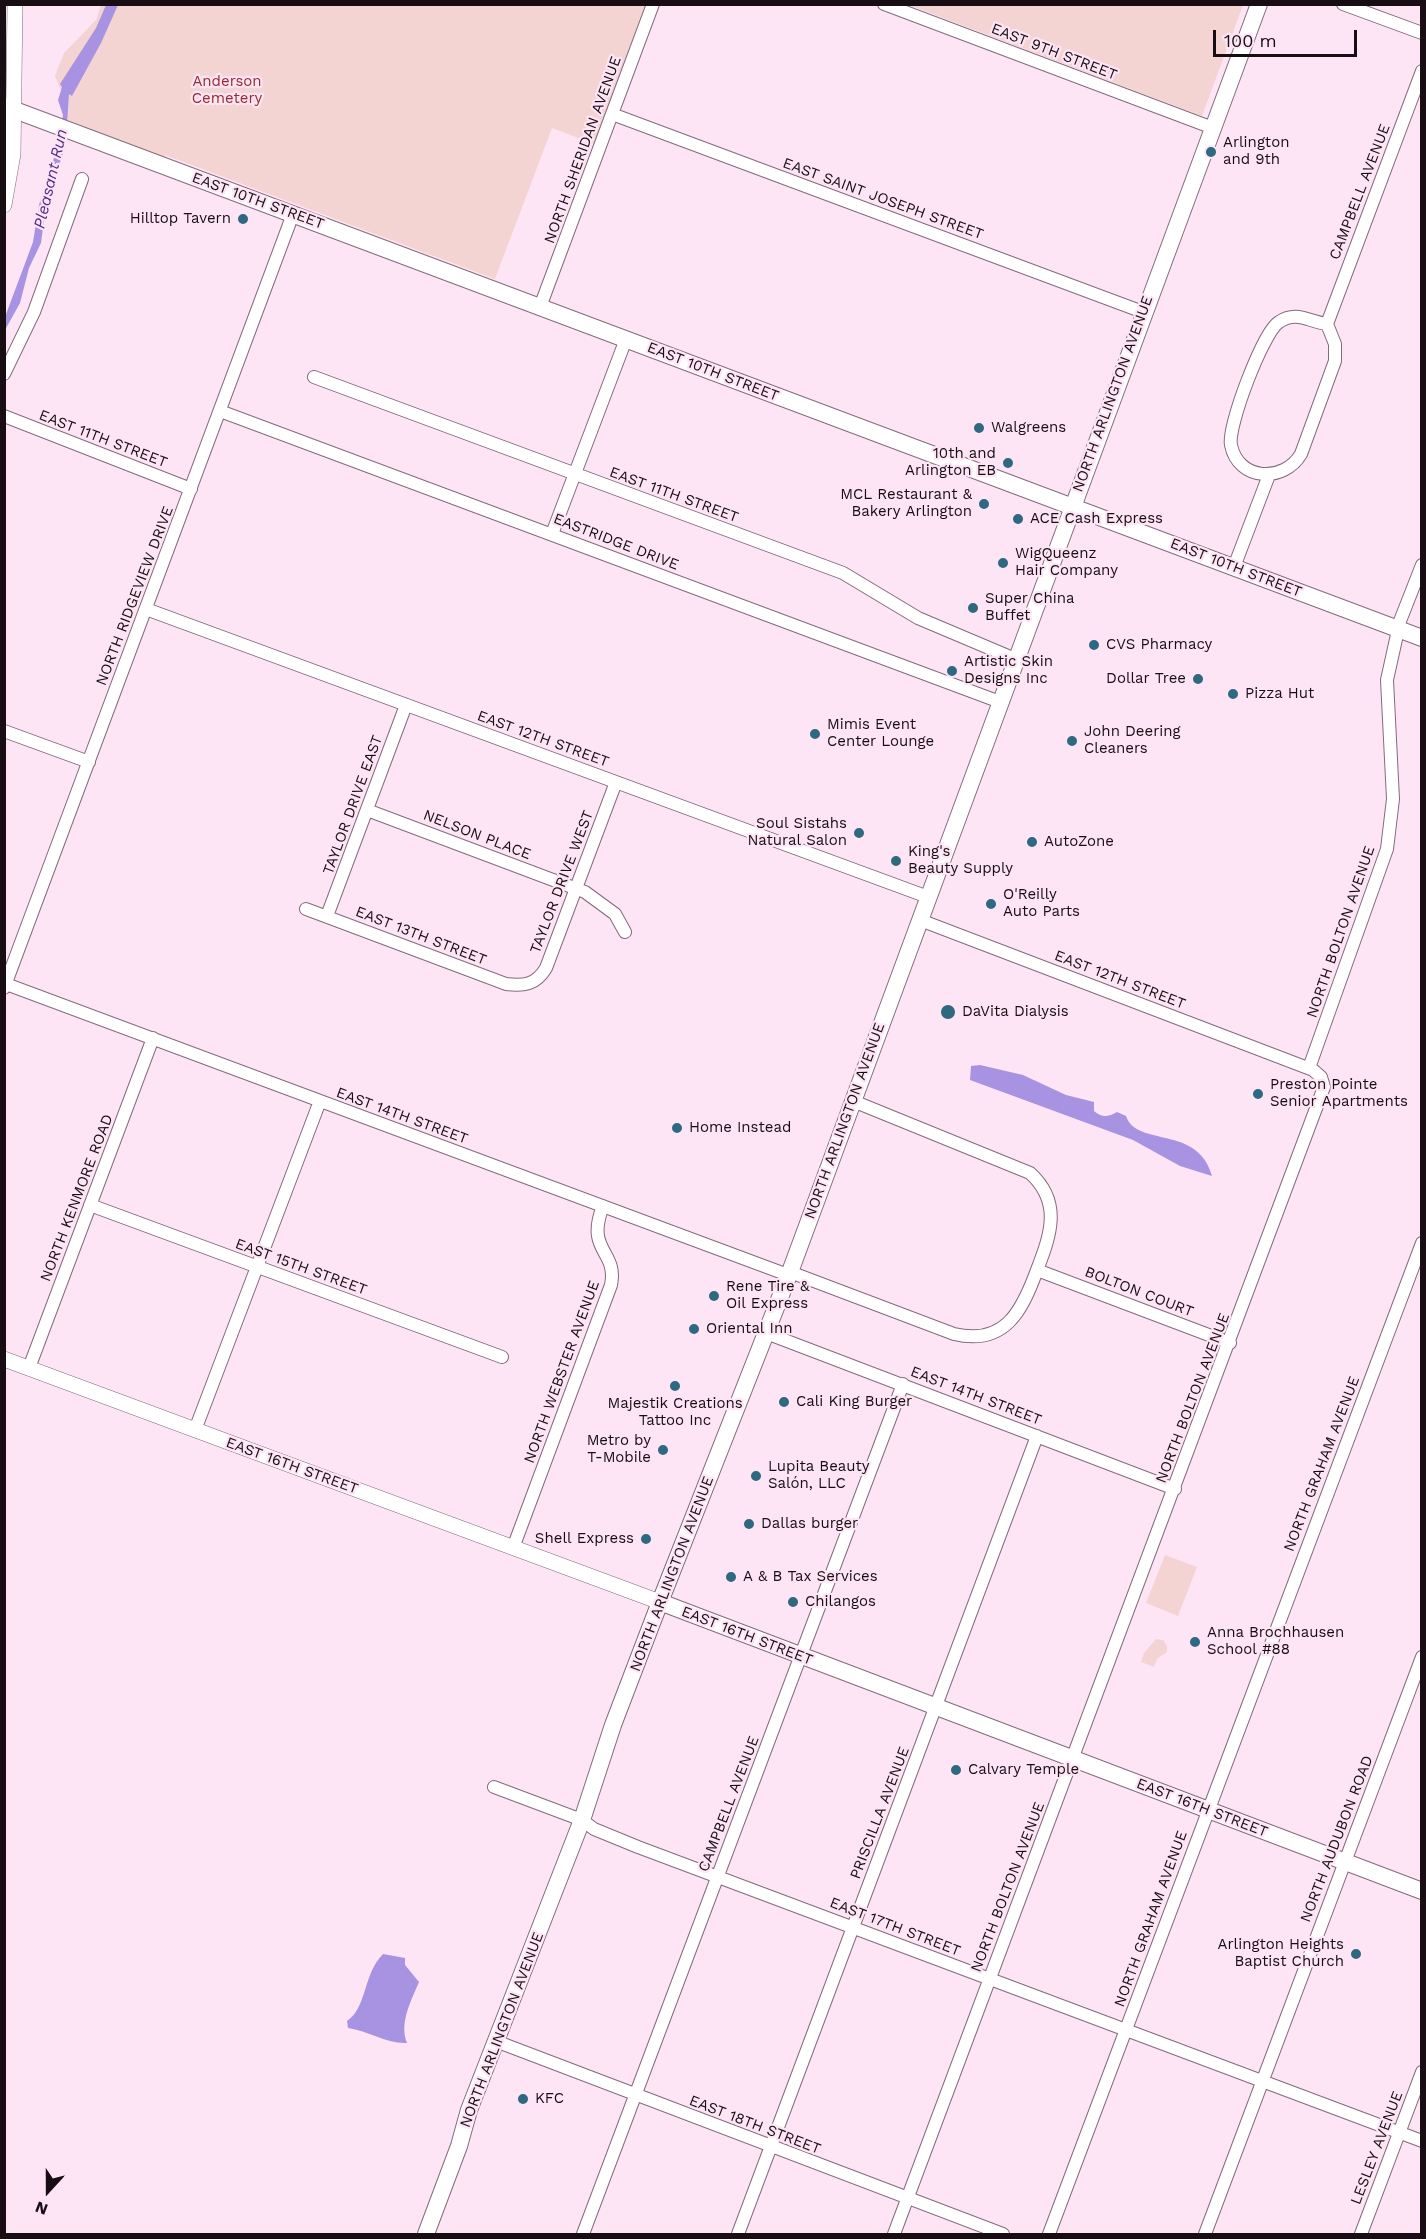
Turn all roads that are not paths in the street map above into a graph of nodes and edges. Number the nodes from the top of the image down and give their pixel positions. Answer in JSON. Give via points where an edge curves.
{"nodes":[{"id":1,"x":15,"y":4,"type":"edge"},
{"id":2,"x":653,"y":4,"type":"edge"},
{"id":3,"x":884,"y":4,"type":"edge"},
{"id":4,"x":1259,"y":4,"type":"edge"},
{"id":5,"x":1343,"y":4,"type":"edge"},
{"id":6,"x":1422,"y":33,"type":"edge"},
{"id":7,"x":1422,"y":71,"type":"edge"},
{"id":8,"x":9,"y":108,"type":"edge"},
{"id":9,"x":612,"y":114,"type":"junction"},
{"id":10,"x":1213,"y":128,"type":"junction"},
{"id":11,"x":82,"y":180,"type":"dead end"},
{"id":12,"x":4,"y":205,"type":"edge"},
{"id":13,"x":293,"y":214,"type":"junction"},
{"id":14,"x":540,"y":307,"type":"junction"},
{"id":15,"x":1143,"y":312,"type":"junction"},
{"id":16,"x":1327,"y":324,"type":"junction"},
{"id":17,"x":626,"y":339,"type":"junction"},
{"id":18,"x":4,"y":374,"type":"edge"},
{"id":19,"x":314,"y":377,"type":"dead end"},
{"id":20,"x":220,"y":411,"type":"junction"},
{"id":21,"x":4,"y":416,"type":"edge"},
{"id":22,"x":575,"y":474,"type":"junction"},
{"id":23,"x":1269,"y":475,"type":"junction"},
{"id":24,"x":191,"y":489,"type":"junction"},
{"id":25,"x":1071,"y":506,"type":"junction"},
{"id":26,"x":552,"y":534,"type":"junction"},
{"id":27,"x":1422,"y":565,"type":"edge"},
{"id":28,"x":1234,"y":567,"type":"junction"},
{"id":29,"x":146,"y":609,"type":"junction"},
{"id":30,"x":1398,"y":629,"type":"junction"},
{"id":31,"x":1422,"y":638,"type":"edge"},
{"id":32,"x":1015,"y":659,"type":"junction"},
{"id":33,"x":1000,"y":702,"type":"junction"},
{"id":34,"x":406,"y":705,"type":"junction"},
{"id":35,"x":4,"y":731,"type":"edge"},
{"id":36,"x":89,"y":762,"type":"junction"},
{"id":37,"x":616,"y":782,"type":"junction"},
{"id":38,"x":367,"y":810,"type":"junction"},
{"id":39,"x":576,"y":888,"type":"junction"},
{"id":40,"x":928,"y":897,"type":"junction"},
{"id":41,"x":306,"y":909,"type":"dead end"},
{"id":42,"x":327,"y":916,"type":"junction"},
{"id":43,"x":920,"y":920,"type":"junction"},
{"id":44,"x":625,"y":932,"type":"dead end"},
{"id":45,"x":526,"y":985,"type":"joint"},
{"id":46,"x":5,"y":986,"type":"edge"},
{"id":47,"x":153,"y":1038,"type":"junction"},
{"id":48,"x":1309,"y":1068,"type":"junction"},
{"id":49,"x":320,"y":1101,"type":"junction"},
{"id":50,"x":853,"y":1101,"type":"junction"},
{"id":51,"x":90,"y":1205,"type":"junction"},
{"id":52,"x":603,"y":1206,"type":"junction"},
{"id":53,"x":1422,"y":1243,"type":"edge"},
{"id":54,"x":257,"y":1267,"type":"junction"},
{"id":55,"x":1037,"y":1270,"type":"junction"},
{"id":56,"x":789,"y":1273,"type":"junction"},
{"id":57,"x":766,"y":1333,"type":"junction"},
{"id":58,"x":1230,"y":1343,"type":"junction"},
{"id":59,"x":502,"y":1356,"type":"dead end"},
{"id":60,"x":4,"y":1359,"type":"edge"},
{"id":61,"x":29,"y":1368,"type":"junction"},
{"id":62,"x":903,"y":1384,"type":"junction"},
{"id":63,"x":195,"y":1430,"type":"junction"},
{"id":64,"x":1037,"y":1436,"type":"junction"},
{"id":65,"x":1174,"y":1489,"type":"junction"},
{"id":66,"x":513,"y":1548,"type":"junction"},
{"id":67,"x":660,"y":1602,"type":"junction"},
{"id":68,"x":800,"y":1656,"type":"junction"},
{"id":69,"x":1422,"y":1657,"type":"edge"},
{"id":70,"x":936,"y":1707,"type":"junction"},
{"id":71,"x":1072,"y":1759,"type":"junction"},
{"id":72,"x":494,"y":1787,"type":"dead end"},
{"id":73,"x":1208,"y":1810,"type":"junction"},
{"id":74,"x":582,"y":1821,"type":"junction"},
{"id":75,"x":1344,"y":1861,"type":"junction"},
{"id":76,"x":718,"y":1876,"type":"junction"},
{"id":77,"x":1422,"y":1891,"type":"edge"},
{"id":78,"x":854,"y":1928,"type":"junction"},
{"id":79,"x":990,"y":1979,"type":"junction"},
{"id":80,"x":1126,"y":2031,"type":"junction"},
{"id":81,"x":498,"y":2042,"type":"junction"},
{"id":82,"x":1422,"y":2072,"type":"edge"},
{"id":83,"x":1262,"y":2081,"type":"junction"},
{"id":84,"x":635,"y":2096,"type":"junction"},
{"id":85,"x":1399,"y":2133,"type":"junction"},
{"id":86,"x":1422,"y":2141,"type":"edge"},
{"id":87,"x":771,"y":2147,"type":"junction"},
{"id":88,"x":907,"y":2198,"type":"junction"},
{"id":89,"x":426,"y":2235,"type":"edge"},
{"id":90,"x":583,"y":2235,"type":"edge"},
{"id":91,"x":738,"y":2235,"type":"edge"},
{"id":92,"x":894,"y":2235,"type":"edge"},
{"id":93,"x":1003,"y":2235,"type":"edge"},
{"id":94,"x":1049,"y":2235,"type":"edge"},
{"id":95,"x":1205,"y":2235,"type":"edge"},
{"id":96,"x":1360,"y":2235,"type":"edge"}],
"edges":[{"from":1,"to":8,"type":"street"},
{"from":2,"to":9,"type":"street","name":"NORTH SHERIDAN AVENUE"},
{"from":3,"to":10,"type":"street","name":"EAST 9TH STREET"},
{"from":4,"to":10,"type":"main road","name":"NORTH ARLINGTON AVENUE"},
{"from":5,"to":6,"type":"street"},
{"from":7,"to":16,"type":"street","name":"CAMPBELL AVENUE"},
{"from":8,"to":12,"type":"street","via":[[13,154]]},
{"from":8,"to":13,"type":"main road","name":"EAST 10TH STREET"},
{"from":9,"to":14,"type":"street","name":"NORTH SHERIDAN AVENUE"},
{"from":9,"to":15,"type":"street","name":"EAST SAINT JOSEPH STREET"},
{"from":10,"to":15,"type":"main road","name":"NORTH ARLINGTON AVENUE"},
{"from":11,"to":18,"type":"street","via":[[34,312]]},
{"from":13,"to":14,"type":"main road","name":"EAST 10TH STREET"},
{"from":13,"to":20,"type":"street","name":"NORTH RIDGEVIEW DRIVE"},
{"from":14,"to":17,"type":"main road","name":"EAST 10TH STREET"},
{"from":15,"to":25,"type":"main road","name":"NORTH ARLINGTON AVENUE"},
{"from":16,"to":23,"type":"street","via":[[1335,344],[1335,361],[1301,454],[1286,470]]},
{"from":16,"to":23,"type":"street","via":[[1300,315],[1291,317],[1279,322],[1265,340],[1230,438],[1240,463],[1255,473]]},
{"from":17,"to":22,"type":"street"},
{"from":17,"to":25,"type":"main road","name":"EAST 10TH STREET"},
{"from":19,"to":22,"type":"street","name":"EAST 11TH STREET"},
{"from":20,"to":24,"type":"street","name":"NORTH RIDGEVIEW DRIVE"},
{"from":20,"to":26,"type":"street","name":"EASTRIDGE DRIVE"},
{"from":21,"to":24,"type":"street","name":"EAST 11TH STREET"},
{"from":22,"to":26,"type":"street"},
{"from":22,"to":32,"type":"street","name":"EAST 11TH STREET","via":[[843,573],[918,618]]},
{"from":23,"to":28,"type":"street"},
{"from":24,"to":29,"type":"street","name":"NORTH RIDGEVIEW DRIVE"},
{"from":25,"to":28,"type":"main road","name":"EAST 10TH STREET"},
{"from":25,"to":32,"type":"main road","name":"NORTH ARLINGTON AVENUE"},
{"from":26,"to":33,"type":"street","name":"EASTRIDGE DRIVE"},
{"from":27,"to":30,"type":"street","name":"NORTH BOLTON AVENUE"},
{"from":28,"to":30,"type":"main road","name":"EAST 10TH STREET"},
{"from":29,"to":34,"type":"street","name":"EAST 12TH STREET"},
{"from":29,"to":36,"type":"street","name":"NORTH RIDGEVIEW DRIVE"},
{"from":30,"to":31,"type":"main road","name":"EAST 10TH STREET"},
{"from":30,"to":48,"type":"street","name":"NORTH BOLTON AVENUE","via":[[1386,689],[1393,800],[1389,841]]},
{"from":32,"to":33,"type":"main road","name":"NORTH ARLINGTON AVENUE"},
{"from":33,"to":40,"type":"main road","name":"NORTH ARLINGTON AVENUE"},
{"from":34,"to":37,"type":"street","name":"EAST 12TH STREET"},
{"from":34,"to":38,"type":"street","name":"TAYLOR DRIVE EAST"},
{"from":35,"to":36,"type":"street"},
{"from":36,"to":46,"type":"street","name":"NORTH RIDGEVIEW DRIVE"},
{"from":37,"to":39,"type":"street","name":"TAYLOR DRIVE WEST"},
{"from":37,"to":40,"type":"street","name":"EAST 12TH STREET"},
{"from":38,"to":39,"type":"street","name":"NELSON PLACE"},
{"from":38,"to":42,"type":"street","name":"TAYLOR DRIVE EAST"},
{"from":39,"to":44,"type":"street","name":"NELSON PLACE","via":[[615,914]]},
{"from":39,"to":45,"type":"street","name":"TAYLOR DRIVE WEST","via":[[544,971]]},
{"from":40,"to":43,"type":"main road","name":"NORTH ARLINGTON AVENUE"},
{"from":41,"to":42,"type":"street","name":"EAST 13TH STREET"},
{"from":42,"to":45,"type":"street","name":"EAST 13TH STREET","via":[[506,984]]},
{"from":43,"to":48,"type":"street","name":"EAST 12TH STREET"},
{"from":43,"to":50,"type":"main road","name":"NORTH ARLINGTON AVENUE"},
{"from":46,"to":47,"type":"street","name":"EAST 14TH STREET"},
{"from":47,"to":49,"type":"street","name":"EAST 14TH STREET"},
{"from":47,"to":51,"type":"street","name":"NORTH KENMORE ROAD"},
{"from":48,"to":58,"type":"street","name":"NORTH BOLTON AVENUE","via":[[1322,1080],[1324,1094]]},
{"from":49,"to":52,"type":"street","name":"EAST 14TH STREET"},
{"from":49,"to":54,"type":"street"},
{"from":50,"to":55,"type":"street","name":"EAST 14TH STREET","via":[[1018,1166],[1033,1176],[1046,1194],[1052,1215],[1050,1237]]},
{"from":50,"to":56,"type":"main road","name":"NORTH ARLINGTON AVENUE"},
{"from":51,"to":54,"type":"street","name":"EAST 15TH STREET"},
{"from":51,"to":61,"type":"street","name":"NORTH KENMORE ROAD"},
{"from":52,"to":56,"type":"street","name":"EAST 14TH STREET"},
{"from":52,"to":66,"type":"street","name":"NORTH WEBSTER AVENUE","via":[[596,1234],[611,1263],[611,1285]]},
{"from":53,"to":73,"type":"street","name":"NORTH GRAHAM AVENUE"},
{"from":54,"to":59,"type":"street","name":"EAST 15TH STREET"},
{"from":54,"to":63,"type":"street"},
{"from":55,"to":56,"type":"street","name":"EAST 14TH STREET","via":[[1025,1303],[1015,1317],[997,1330],[976,1336],[954,1334]]},
{"from":55,"to":58,"type":"street","name":"BOLTON COURT"},
{"from":56,"to":57,"type":"main road","name":"NORTH ARLINGTON AVENUE"},
{"from":57,"to":62,"type":"street","name":"EAST 14TH STREET"},
{"from":57,"to":67,"type":"main road","name":"NORTH ARLINGTON AVENUE"},
{"from":58,"to":65,"type":"street","name":"NORTH BOLTON AVENUE"},
{"from":60,"to":61,"type":"street","name":"EAST 16TH STREET"},
{"from":61,"to":63,"type":"street","name":"EAST 16TH STREET"},
{"from":62,"to":64,"type":"street","name":"EAST 14TH STREET"},
{"from":62,"to":68,"type":"street","name":"CAMPBELL AVENUE"},
{"from":63,"to":66,"type":"street","name":"EAST 16TH STREET"},
{"from":64,"to":65,"type":"street","name":"EAST 14TH STREET"},
{"from":64,"to":70,"type":"street","name":"PRISCILLA AVENUE"},
{"from":65,"to":71,"type":"street","name":"NORTH BOLTON AVENUE"},
{"from":66,"to":67,"type":"street","name":"EAST 16TH STREET"},
{"from":67,"to":68,"type":"main road","name":"EAST 16TH STREET"},
{"from":67,"to":74,"type":"main road","name":"NORTH ARLINGTON AVENUE"},
{"from":68,"to":70,"type":"main road","name":"EAST 16TH STREET"},
{"from":68,"to":76,"type":"street","name":"CAMPBELL AVENUE"},
{"from":69,"to":75,"type":"street","name":"NORTH AUDUBON ROAD"},
{"from":70,"to":71,"type":"main road","name":"EAST 16TH STREET"},
{"from":70,"to":78,"type":"street","name":"PRISCILLA AVENUE"},
{"from":71,"to":73,"type":"main road","name":"EAST 16TH STREET"},
{"from":71,"to":79,"type":"street","name":"NORTH BOLTON AVENUE"},
{"from":72,"to":74,"type":"street","name":"EAST 17TH STREET"},
{"from":73,"to":75,"type":"main road","name":"EAST 16TH STREET"},
{"from":73,"to":80,"type":"street","name":"NORTH GRAHAM AVENUE"},
{"from":74,"to":76,"type":"street","name":"EAST 17TH STREET"},
{"from":74,"to":81,"type":"main road","name":"NORTH ARLINGTON AVENUE"},
{"from":75,"to":77,"type":"main road","name":"EAST 16TH STREET"},
{"from":75,"to":83,"type":"street","name":"NORTH AUDUBON ROAD"},
{"from":76,"to":78,"type":"street","name":"EAST 17TH STREET"},
{"from":76,"to":84,"type":"street","name":"CAMPBELL AVENUE"},
{"from":78,"to":79,"type":"street","name":"EAST 17TH STREET"},
{"from":78,"to":87,"type":"street","name":"PRISCILLA AVENUE"},
{"from":79,"to":80,"type":"street","name":"EAST 17TH STREET"},
{"from":79,"to":88,"type":"street","name":"NORTH BOLTON AVENUE"},
{"from":80,"to":83,"type":"street","name":"EAST 17TH STREET"},
{"from":80,"to":94,"type":"street","name":"NORTH GRAHAM AVENUE"},
{"from":81,"to":84,"type":"street","name":"EAST 18TH STREET"},
{"from":81,"to":89,"type":"main road","name":"NORTH ARLINGTON AVENUE","via":[[469,2110]]},
{"from":82,"to":85,"type":"street","name":"LESLEY AVENUE"},
{"from":83,"to":85,"type":"street","name":"EAST 17TH STREET"},
{"from":83,"to":95,"type":"street","name":"NORTH AUDUBON ROAD"},
{"from":84,"to":87,"type":"street","name":"EAST 18TH STREET"},
{"from":84,"to":90,"type":"street","name":"CAMPBELL AVENUE"},
{"from":85,"to":86,"type":"street","name":"EAST 17TH STREET"},
{"from":85,"to":96,"type":"street","name":"LESLEY AVENUE"},
{"from":87,"to":88,"type":"street","name":"EAST 18TH STREET"},
{"from":87,"to":91,"type":"street","name":"PRISCILLA AVENUE"},
{"from":88,"to":92,"type":"street","name":"NORTH BOLTON AVENUE"},
{"from":88,"to":93,"type":"street","name":"EAST 18TH STREET"}]}
